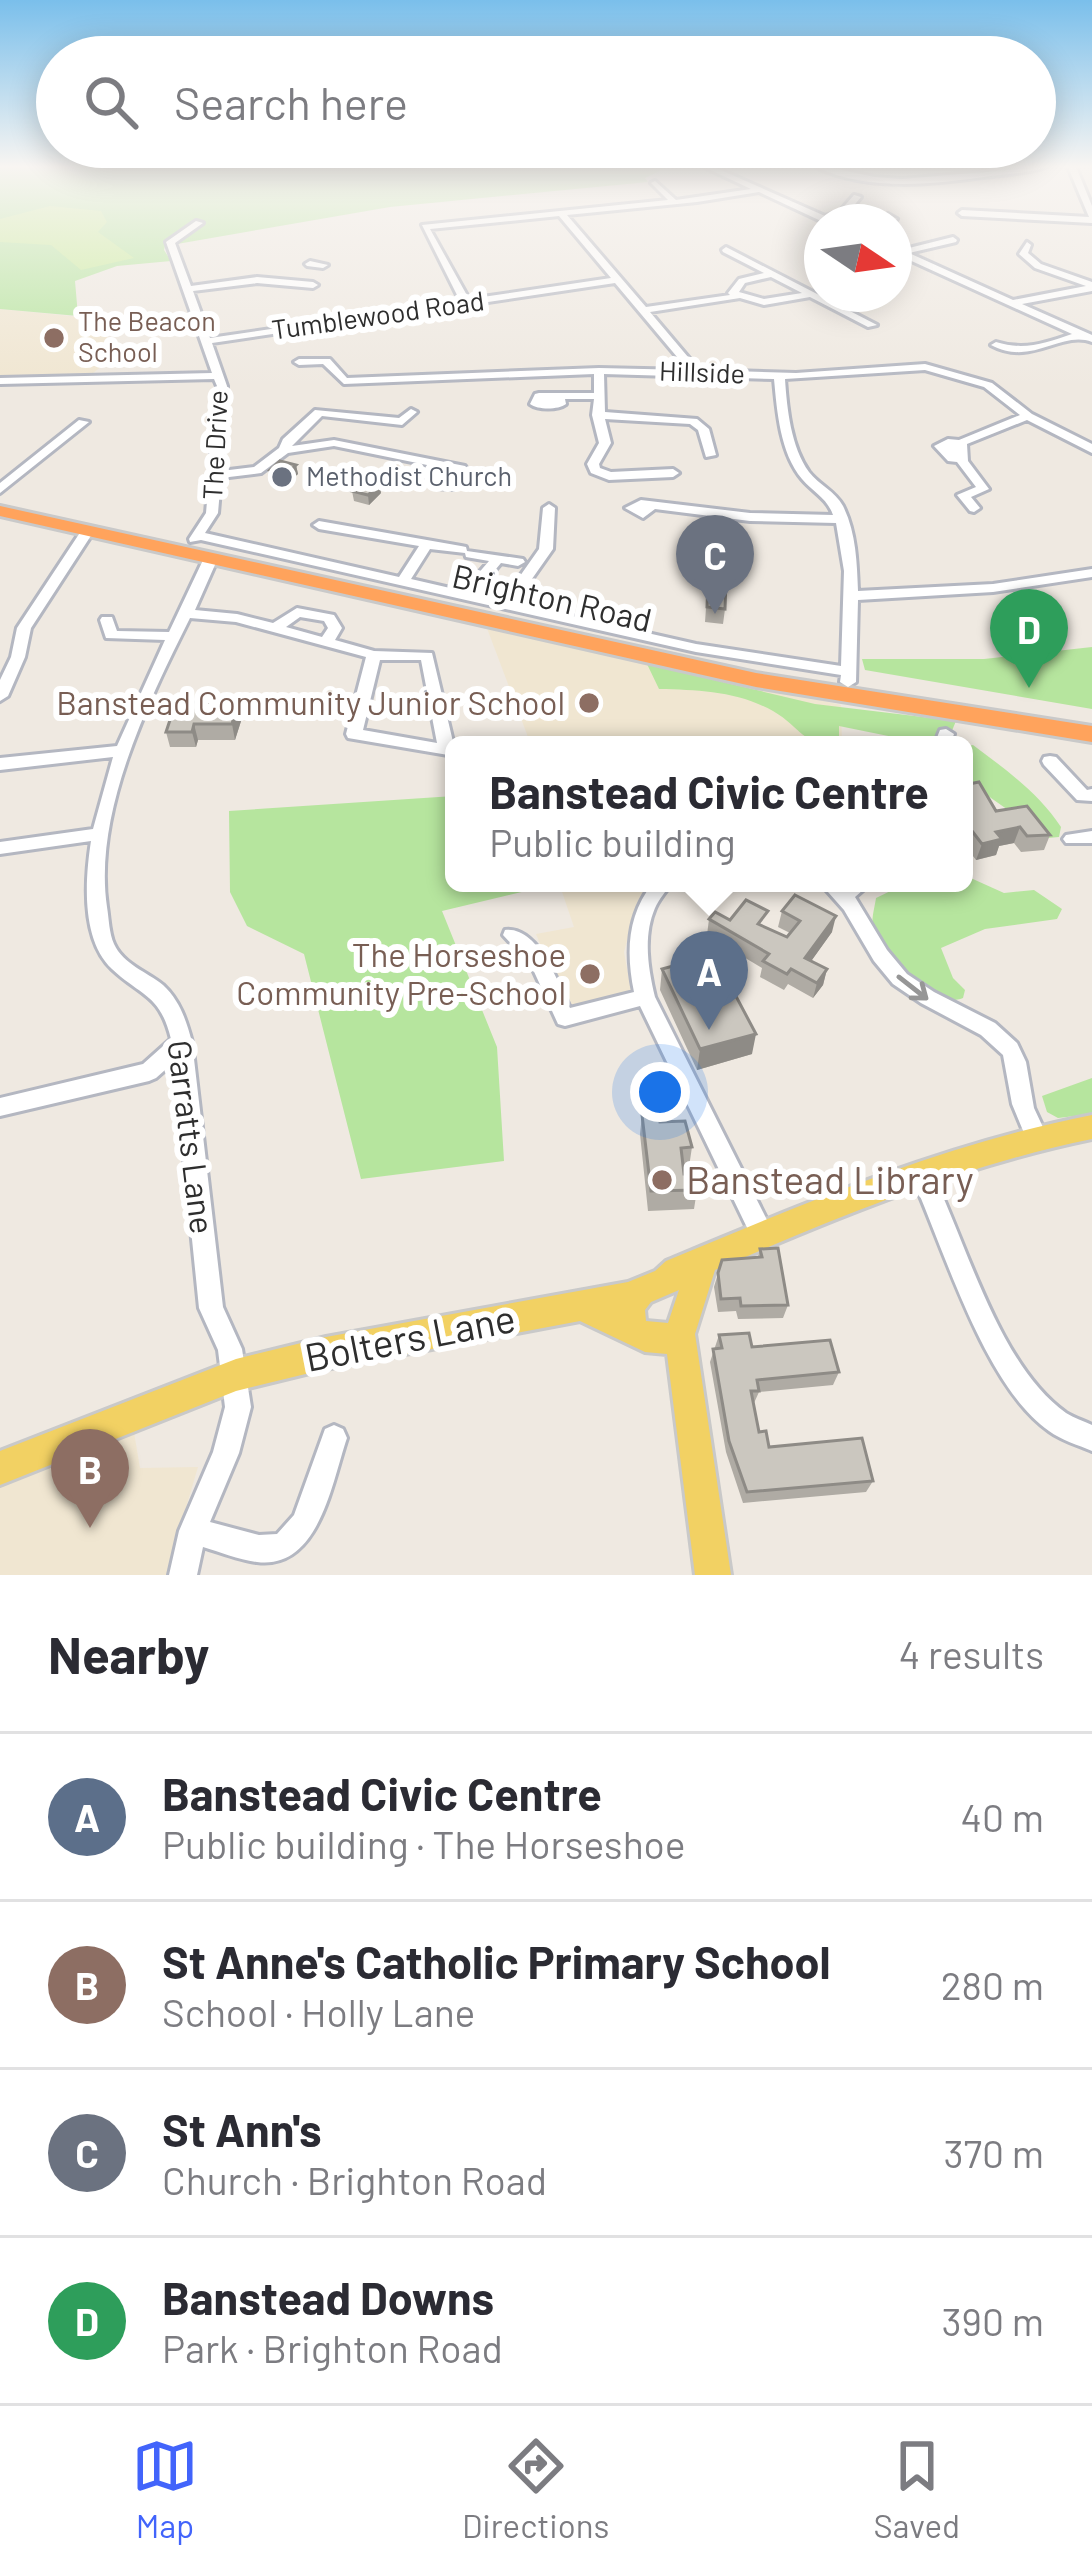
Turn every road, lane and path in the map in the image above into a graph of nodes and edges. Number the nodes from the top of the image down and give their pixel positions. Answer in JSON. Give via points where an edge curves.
{"nodes":[{"id":1,"x":172,"y":240,"type":"edge"},
{"id":2,"x":432,"y":240,"type":"edge"},
{"id":3,"x":585,"y":240,"type":"edge"},
{"id":4,"x":944,"y":240,"type":"edge"},
{"id":5,"x":1027,"y":245,"type":"dead end"},
{"id":6,"x":912,"y":248,"type":"edge"},
{"id":7,"x":726,"y":250,"type":"dead end"},
{"id":8,"x":912,"y":259,"type":"edge"},
{"id":9,"x":316,"y":264,"type":"dead end"},
{"id":10,"x":772,"y":274,"type":"junction"},
{"id":11,"x":620,"y":280,"type":"junction"},
{"id":12,"x":1092,"y":286,"type":"edge"},
{"id":13,"x":189,"y":289,"type":"junction"},
{"id":14,"x":804,"y":290,"type":"edge"},
{"id":15,"x":804,"y":295,"type":"edge"},
{"id":16,"x":736,"y":297,"type":"junction"},
{"id":17,"x":466,"y":303,"type":"junction"},
{"id":18,"x":1011,"y":303,"type":"junction"},
{"id":19,"x":646,"y":310,"type":"junction"},
{"id":20,"x":846,"y":312,"type":"edge"},
{"id":21,"x":872,"y":325,"type":"dead end"},
{"id":22,"x":1086,"y":337,"type":"edge"},
{"id":23,"x":208,"y":341,"type":"junction"},
{"id":24,"x":996,"y":345,"type":"dead end"},
{"id":25,"x":299,"y":362,"type":"dead end"},
{"id":26,"x":599,"y":370,"type":"junction"},
{"id":27,"x":696,"y":373,"type":"junction"},
{"id":28,"x":220,"y":376,"type":"junction"},
{"id":29,"x":779,"y":376,"type":"junction"},
{"id":30,"x":0,"y":381,"type":"edge"},
{"id":31,"x":560,"y":396,"type":"dead end"},
{"id":32,"x":599,"y":397,"type":"junction"},
{"id":33,"x":351,"y":400,"type":"dead end"},
{"id":34,"x":336,"y":411,"type":"junction"},
{"id":35,"x":411,"y":412,"type":"dead end"},
{"id":36,"x":598,"y":415,"type":"junction"},
{"id":37,"x":1028,"y":416,"type":"junction"},
{"id":38,"x":83,"y":422,"type":"dead end"},
{"id":39,"x":960,"y":443,"type":"junction"},
{"id":40,"x":605,"y":447,"type":"junction"},
{"id":41,"x":1092,"y":449,"type":"edge"},
{"id":42,"x":285,"y":450,"type":"junction"},
{"id":43,"x":621,"y":450,"type":"dead end"},
{"id":44,"x":710,"y":455,"type":"dead end"},
{"id":45,"x":961,"y":459,"type":"junction"},
{"id":46,"x":439,"y":464,"type":"dead end"},
{"id":47,"x":673,"y":473,"type":"dead end"},
{"id":48,"x":217,"y":475,"type":"junction"},
{"id":49,"x":0,"y":489,"type":"edge"},
{"id":50,"x":549,"y":508,"type":"dead end"},
{"id":51,"x":650,"y":508,"type":"dead end"},
{"id":52,"x":974,"y":508,"type":"dead end"},
{"id":53,"x":0,"y":509,"type":"edge"},
{"id":54,"x":840,"y":519,"type":"junction"},
{"id":55,"x":319,"y":525,"type":"dead end"},
{"id":56,"x":92,"y":526,"type":"junction"},
{"id":57,"x":195,"y":538,"type":"junction"},
{"id":58,"x":426,"y":544,"type":"junction"},
{"id":59,"x":217,"y":559,"type":"junction"},
{"id":60,"x":497,"y":560,"type":"junction"},
{"id":61,"x":518,"y":562,"type":"dead end"},
{"id":62,"x":1092,"y":573,"type":"edge"},
{"id":63,"x":403,"y":581,"type":"junction"},
{"id":64,"x":466,"y":596,"type":"junction"},
{"id":65,"x":850,"y":596,"type":"junction"},
{"id":66,"x":507,"y":605,"type":"junction"},
{"id":67,"x":186,"y":613,"type":"junction"},
{"id":68,"x":107,"y":620,"type":"dead end"},
{"id":69,"x":277,"y":628,"type":"junction"},
{"id":70,"x":175,"y":636,"type":"junction"},
{"id":71,"x":326,"y":642,"type":"junction"},
{"id":72,"x":374,"y":656,"type":"junction"},
{"id":73,"x":848,"y":678,"type":"junction"},
{"id":74,"x":0,"y":696,"type":"edge"},
{"id":75,"x":1092,"y":721,"type":"edge"},
{"id":76,"x":1092,"y":734,"type":"edge"},
{"id":77,"x":447,"y":736,"type":"edge"},
{"id":78,"x":445,"y":750,"type":"edge"},
{"id":79,"x":121,"y":751,"type":"junction"},
{"id":80,"x":1050,"y":761,"type":"dead end"},
{"id":81,"x":0,"y":764,"type":"edge"},
{"id":82,"x":1089,"y":800,"type":"edge"},
{"id":83,"x":100,"y":834,"type":"junction"},
{"id":84,"x":1092,"y":837,"type":"edge"},
{"id":85,"x":1072,"y":839,"type":"dead end"},
{"id":86,"x":0,"y":848,"type":"edge"},
{"id":87,"x":658,"y":892,"type":"edge"},
{"id":88,"x":848,"y":892,"type":"edge"},
{"id":89,"x":512,"y":935,"type":"dead end"},
{"id":90,"x":645,"y":998,"type":"junction"},
{"id":91,"x":182,"y":1042,"type":"junction"},
{"id":92,"x":149,"y":1072,"type":"junction"},
{"id":93,"x":187,"y":1087,"type":"junction"},
{"id":94,"x":0,"y":1107,"type":"edge"},
{"id":95,"x":1092,"y":1127,"type":"edge"},
{"id":96,"x":1037,"y":1138,"type":"junction"},
{"id":97,"x":922,"y":1175,"type":"junction"},
{"id":98,"x":762,"y":1234,"type":"junction"},
{"id":99,"x":703,"y":1260,"type":"junction"},
{"id":100,"x":657,"y":1322,"type":"junction"},
{"id":101,"x":236,"y":1375,"type":"junction"},
{"id":102,"x":334,"y":1438,"type":"dead end"},
{"id":103,"x":1092,"y":1438,"type":"edge"},
{"id":104,"x":0,"y":1468,"type":"edge"},
{"id":105,"x":193,"y":1531,"type":"junction"},
{"id":106,"x":183,"y":1575,"type":"edge"},
{"id":107,"x":712,"y":1575,"type":"edge"}],
"edges":[{"from":1,"to":13,"type":"street","name":"The Drive"},
{"from":2,"to":17,"type":"street"},
{"from":3,"to":11,"type":"street"},
{"from":4,"to":6,"type":"street"},
{"from":5,"to":12,"type":"street","via":[[1031,262]]},
{"from":7,"to":10,"type":"street"},
{"from":8,"to":18,"type":"street"},
{"from":9,"to":13,"type":"street","via":[[307,284],[257,280]]},
{"from":10,"to":14,"type":"street"},
{"from":10,"to":16,"type":"street","via":[[742,281]]},
{"from":11,"to":17,"type":"street","name":"Tumblewood Road"},
{"from":11,"to":19,"type":"street"},
{"from":12,"to":18,"type":"street"},
{"from":13,"to":23,"type":"street","name":"The Drive"},
{"from":15,"to":16,"type":"street"},
{"from":16,"to":19,"type":"street"},
{"from":17,"to":23,"type":"street","name":"Tumblewood Road"},
{"from":18,"to":22,"type":"street"},
{"from":19,"to":27,"type":"street"},
{"from":20,"to":21,"type":"street"},
{"from":22,"to":24,"type":"street","via":[[1022,350]]},
{"from":23,"to":28,"type":"street","name":"The Drive"},
{"from":25,"to":26,"type":"street","name":"Hillside","via":[[326,362],[344,381]]},
{"from":26,"to":27,"type":"street","name":"Hillside"},
{"from":26,"to":32,"type":"street"},
{"from":27,"to":29,"type":"street","name":"Hillside"},
{"from":28,"to":30,"type":"street"},
{"from":28,"to":48,"type":"street","name":"The Drive"},
{"from":29,"to":37,"type":"street","name":"Hillside","via":[[936,368],[988,385]]},
{"from":29,"to":54,"type":"street","via":[[805,476],[836,504]]},
{"from":31,"to":32,"type":"street"},
{"from":32,"to":36,"type":"street"},
{"from":33,"to":34,"type":"street"},
{"from":34,"to":35,"type":"street","via":[[402,422]]},
{"from":34,"to":42,"type":"street","via":[[314,415]]},
{"from":36,"to":40,"type":"street"},
{"from":36,"to":44,"type":"street","via":[[699,424]]},
{"from":37,"to":39,"type":"street"},
{"from":37,"to":41,"type":"street","name":"Hillside"},
{"from":38,"to":49,"type":"street"},
{"from":39,"to":45,"type":"street"},
{"from":39,"to":45,"type":"street","via":[[940,446]]},
{"from":40,"to":43,"type":"street"},
{"from":40,"to":47,"type":"street","via":[[593,464],[603,475]]},
{"from":42,"to":46,"type":"street","via":[[334,443]]},
{"from":42,"to":48,"type":"street","via":[[257,470]]},
{"from":45,"to":52,"type":"street","via":[[983,489],[963,495]]},
{"from":48,"to":57,"type":"street","name":"The Drive","via":[[212,513]]},
{"from":50,"to":66,"type":"street","via":[[546,549]]},
{"from":51,"to":54,"type":"street"},
{"from":53,"to":56,"type":"highway","name":"Brighton Road"},
{"from":54,"to":65,"type":"street"},
{"from":55,"to":58,"type":"street"},
{"from":56,"to":57,"type":"highway","name":"Brighton Road"},
{"from":56,"to":59,"type":"highway","name":"Brighton Road","via":[[218,552]]},
{"from":56,"to":74,"type":"street","via":[[24,628]]},
{"from":57,"to":63,"type":"street","name":"Brighton Road"},
{"from":57,"to":73,"type":"highway","name":"Brighton Road","via":[[753,668]]},
{"from":58,"to":60,"type":"street"},
{"from":58,"to":63,"type":"street"},
{"from":59,"to":67,"type":"street","name":"Garratts Lane"},
{"from":59,"to":76,"type":"highway","name":"Brighton Road","via":[[756,680]]},
{"from":60,"to":61,"type":"street"},
{"from":60,"to":64,"type":"street"},
{"from":62,"to":65,"type":"street"},
{"from":63,"to":64,"type":"street","name":"Brighton Road"},
{"from":64,"to":66,"type":"street","name":"Brighton Road"},
{"from":65,"to":73,"type":"street"},
{"from":66,"to":73,"type":"street","name":"Brighton Road"},
{"from":67,"to":69,"type":"street"},
{"from":67,"to":70,"type":"street","name":"Garratts Lane"},
{"from":68,"to":70,"type":"street","via":[[111,634]]},
{"from":69,"to":71,"type":"street"},
{"from":69,"to":71,"type":"street","via":[[297,612],[329,618],[335,628]]},
{"from":70,"to":79,"type":"street","name":"Garratts Lane"},
{"from":71,"to":72,"type":"street"},
{"from":72,"to":77,"type":"street","via":[[418,652],[431,661]]},
{"from":72,"to":78,"type":"street","via":[[354,734]]},
{"from":73,"to":75,"type":"highway","name":"Brighton Road"},
{"from":79,"to":81,"type":"street"},
{"from":79,"to":83,"type":"street","name":"Garratts Lane"},
{"from":80,"to":82,"type":"street"},
{"from":83,"to":86,"type":"street"},
{"from":83,"to":91,"type":"street","name":"Garratts Lane","via":[[103,944],[124,971],[162,996]]},
{"from":84,"to":85,"type":"street"},
{"from":87,"to":90,"type":"street","via":[[640,922]]},
{"from":88,"to":96,"type":"street","one_way":true,"via":[[896,976],[1009,1048]]},
{"from":89,"to":90,"type":"street","via":[[538,961],[565,1018]]},
{"from":90,"to":98,"type":"street"},
{"from":91,"to":92,"type":"street"},
{"from":91,"to":93,"type":"street","name":"Garratts Lane"},
{"from":92,"to":93,"type":"street"},
{"from":92,"to":94,"type":"street"},
{"from":93,"to":101,"type":"street","name":"Garratts Lane","via":[[211,1308]]},
{"from":95,"to":96,"type":"main road"},
{"from":96,"to":97,"type":"main road"},
{"from":97,"to":98,"type":"main road"},
{"from":97,"to":103,"type":"street","via":[[1021,1390],[1057,1425]]},
{"from":98,"to":99,"type":"main road"},
{"from":99,"to":100,"type":"main road"},
{"from":99,"to":100,"type":"main road","via":[[663,1284],[673,1289]]},
{"from":100,"to":101,"type":"main road","name":"Bolters Lane","via":[[584,1306]]},
{"from":100,"to":107,"type":"main road","via":[[683,1379]]},
{"from":101,"to":104,"type":"main road","name":"Bolters Lane"},
{"from":101,"to":105,"type":"street","via":[[233,1429]]},
{"from":102,"to":105,"type":"street","via":[[305,1523],[283,1547],[259,1549]]},
{"from":105,"to":106,"type":"street"}]}
